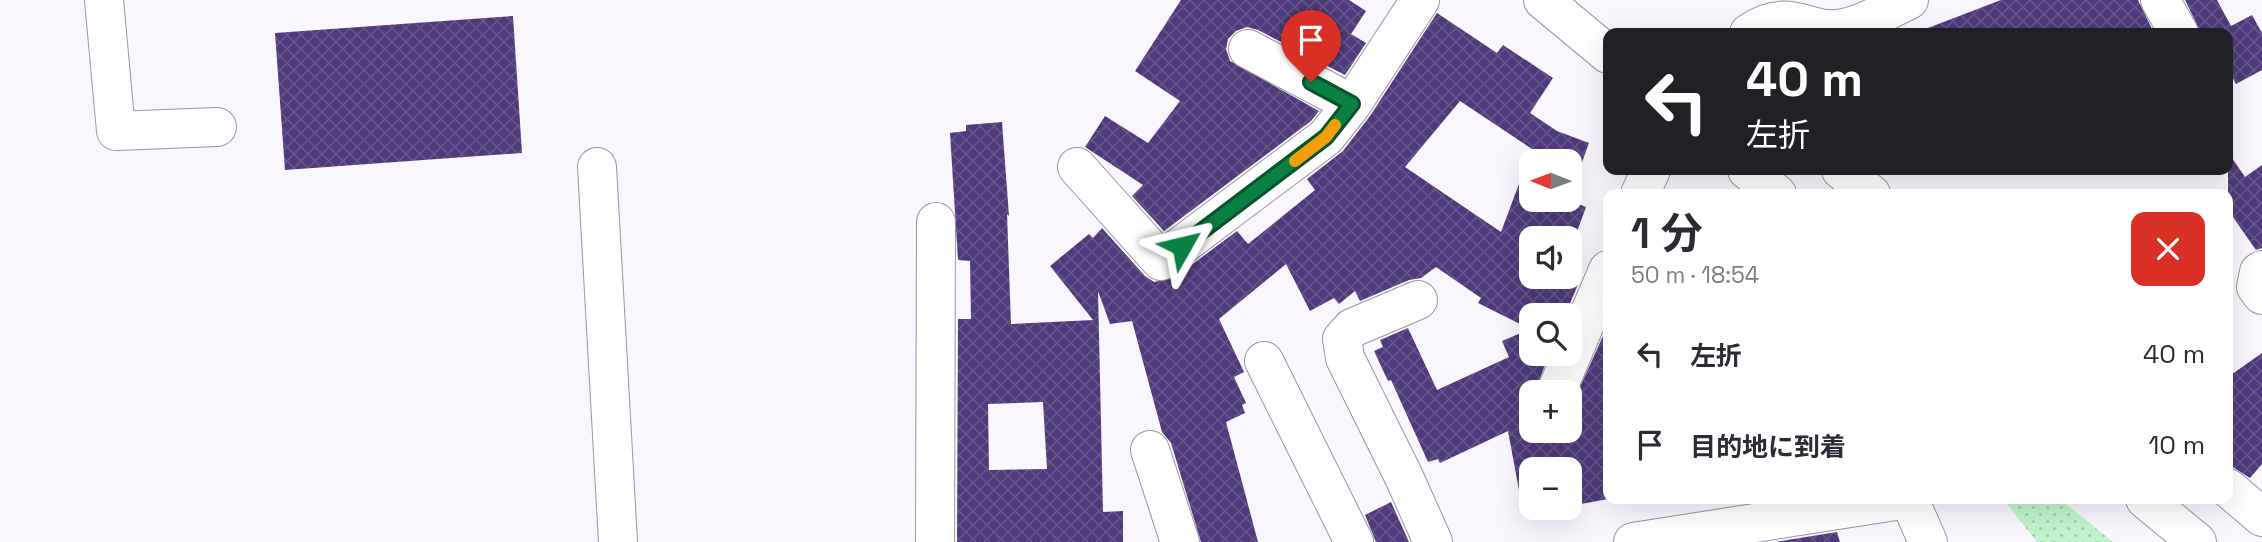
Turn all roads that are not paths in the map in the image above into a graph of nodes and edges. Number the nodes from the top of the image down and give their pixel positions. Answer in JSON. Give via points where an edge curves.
{"nodes":[{"id":1,"x":104,"y":0,"type":"edge"},
{"id":2,"x":1420,"y":0,"type":"edge"},
{"id":3,"x":1543,"y":0,"type":"edge"},
{"id":4,"x":1909,"y":0,"type":"edge"},
{"id":5,"x":2160,"y":0,"type":"edge"},
{"id":6,"x":1756,"y":28,"type":"edge"},
{"id":7,"x":1824,"y":28,"type":"edge"},
{"id":8,"x":1845,"y":28,"type":"edge"},
{"id":9,"x":2176,"y":28,"type":"edge"},
{"id":10,"x":1248,"y":49,"type":"dead end"},
{"id":11,"x":1603,"y":50,"type":"edge"},
{"id":12,"x":1352,"y":104,"type":"junction"},
{"id":13,"x":216,"y":127,"type":"dead end"},
{"id":14,"x":597,"y":167,"type":"dead end"},
{"id":15,"x":1077,"y":167,"type":"dead end"},
{"id":16,"x":1753,"y":175,"type":"edge"},
{"id":17,"x":1847,"y":175,"type":"edge"},
{"id":18,"x":1771,"y":189,"type":"edge"},
{"id":19,"x":1865,"y":189,"type":"edge"},
{"id":20,"x":936,"y":222,"type":"dead end"},
{"id":21,"x":2262,"y":270,"type":"edge"},
{"id":22,"x":1603,"y":282,"type":"edge"},
{"id":23,"x":2262,"y":295,"type":"edge"},
{"id":24,"x":1418,"y":300,"type":"dead end"},
{"id":25,"x":1264,"y":361,"type":"dead end"},
{"id":26,"x":1561,"y":380,"type":"edge"},
{"id":27,"x":1150,"y":450,"type":"dead end"},
{"id":28,"x":2233,"y":492,"type":"edge"},
{"id":29,"x":1876,"y":504,"type":"edge"},
{"id":30,"x":1910,"y":504,"type":"edge"},
{"id":31,"x":2151,"y":504,"type":"edge"},
{"id":32,"x":2262,"y":517,"type":"edge"},
{"id":33,"x":618,"y":542,"type":"edge"},
{"id":34,"x":935,"y":542,"type":"edge"},
{"id":35,"x":1180,"y":542,"type":"edge"},
{"id":36,"x":1354,"y":542,"type":"edge"},
{"id":37,"x":1433,"y":542,"type":"edge"},
{"id":38,"x":1637,"y":542,"type":"edge"},
{"id":39,"x":1928,"y":542,"type":"edge"},
{"id":40,"x":2197,"y":542,"type":"edge"}],
"edges":[{"from":1,"to":13,"type":"street","via":[[116,131]]},
{"from":2,"to":12,"type":"street"},
{"from":3,"to":11,"type":"street"},
{"from":4,"to":8,"type":"street"},
{"from":5,"to":9,"type":"street"},
{"from":6,"to":7,"type":"street","via":[[1798,20]]},
{"from":10,"to":12,"type":"street"},
{"from":12,"to":15,"type":"street","via":[[1326,137],[1161,261]]},
{"from":14,"to":33,"type":"street"},
{"from":16,"to":18,"type":"street"},
{"from":17,"to":19,"type":"street"},
{"from":20,"to":34,"type":"street"},
{"from":21,"to":23,"type":"street","via":[[2256,287]]},
{"from":22,"to":26,"type":"street"},
{"from":24,"to":37,"type":"street","via":[[1352,328],[1342,340],[1345,358]]},
{"from":25,"to":36,"type":"street"},
{"from":27,"to":35,"type":"street"},
{"from":28,"to":32,"type":"street"},
{"from":29,"to":38,"type":"street"},
{"from":30,"to":39,"type":"street"},
{"from":31,"to":40,"type":"street"}]}
